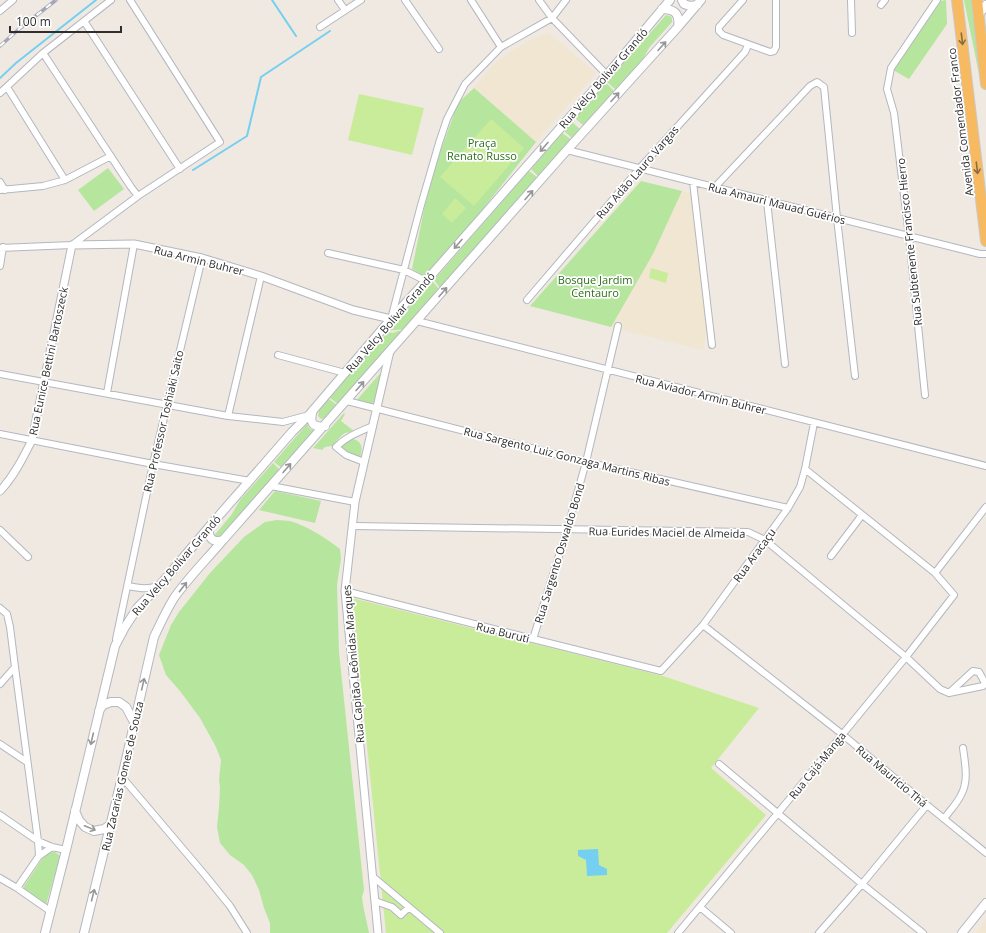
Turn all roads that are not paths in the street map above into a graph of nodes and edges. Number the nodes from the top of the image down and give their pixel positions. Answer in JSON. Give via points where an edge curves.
{"nodes":[{"id":1,"x":13,"y":0,"type":"edge"},
{"id":2,"x":111,"y":0,"type":"edge"},
{"id":3,"x":130,"y":0,"type":"edge"},
{"id":4,"x":338,"y":0,"type":"edge"},
{"id":5,"x":361,"y":0,"type":"edge"},
{"id":6,"x":405,"y":0,"type":"edge"},
{"id":7,"x":471,"y":0,"type":"edge"},
{"id":8,"x":539,"y":0,"type":"edge"},
{"id":9,"x":566,"y":0,"type":"edge"},
{"id":10,"x":670,"y":0,"type":"edge"},
{"id":11,"x":682,"y":0,"type":"edge"},
{"id":12,"x":743,"y":0,"type":"edge"},
{"id":13,"x":776,"y":0,"type":"edge"},
{"id":14,"x":851,"y":0,"type":"edge"},
{"id":15,"x":885,"y":0,"type":"edge"},
{"id":16,"x":937,"y":0,"type":"edge"},
{"id":17,"x":957,"y":0,"type":"edge"},
{"id":18,"x":977,"y":0,"type":"edge"},
{"id":19,"x":699,"y":2,"type":"edge"},
{"id":20,"x":986,"y":5,"type":"edge"},
{"id":21,"x":881,"y":6,"type":"dead end"},
{"id":22,"x":662,"y":9,"type":"junction"},
{"id":23,"x":345,"y":10,"type":"junction"},
{"id":24,"x":0,"y":11,"type":"edge"},
{"id":25,"x":978,"y":16,"type":"junction"},
{"id":26,"x":552,"y":18,"type":"junction"},
{"id":27,"x":84,"y":21,"type":"junction"},
{"id":28,"x":320,"y":26,"type":"dead end"},
{"id":29,"x":678,"y":28,"type":"junction"},
{"id":30,"x":852,"y":33,"type":"dead end"},
{"id":31,"x":748,"y":44,"type":"junction"},
{"id":32,"x":501,"y":47,"type":"junction"},
{"id":33,"x":439,"y":49,"type":"dead end"},
{"id":34,"x":43,"y":53,"type":"junction"},
{"id":35,"x":607,"y":76,"type":"junction"},
{"id":36,"x":986,"y":84,"type":"edge"},
{"id":37,"x":7,"y":87,"type":"junction"},
{"id":38,"x":0,"y":93,"type":"edge"},
{"id":39,"x":567,"y":150,"type":"junction"},
{"id":40,"x":111,"y":156,"type":"junction"},
{"id":41,"x":639,"y":168,"type":"junction"},
{"id":42,"x":180,"y":169,"type":"junction"},
{"id":43,"x":66,"y":180,"type":"junction"},
{"id":44,"x":0,"y":182,"type":"edge"},
{"id":45,"x":693,"y":182,"type":"junction"},
{"id":46,"x":714,"y":187,"type":"junction"},
{"id":47,"x":2,"y":190,"type":"edge"},
{"id":48,"x":138,"y":196,"type":"junction"},
{"id":49,"x":767,"y":201,"type":"junction"},
{"id":50,"x":837,"y":218,"type":"junction"},
{"id":51,"x":909,"y":236,"type":"junction"},
{"id":52,"x":986,"y":241,"type":"edge"},
{"id":53,"x":134,"y":244,"type":"junction"},
{"id":54,"x":72,"y":245,"type":"junction"},
{"id":55,"x":1,"y":247,"type":"edge"},
{"id":56,"x":328,"y":253,"type":"dead end"},
{"id":57,"x":986,"y":254,"type":"edge"},
{"id":58,"x":202,"y":258,"type":"junction"},
{"id":59,"x":0,"y":266,"type":"edge"},
{"id":60,"x":404,"y":270,"type":"junction"},
{"id":61,"x":261,"y":276,"type":"junction"},
{"id":62,"x":426,"y":281,"type":"junction"},
{"id":63,"x":527,"y":300,"type":"dead end"},
{"id":64,"x":391,"y":319,"type":"junction"},
{"id":65,"x":417,"y":321,"type":"junction"},
{"id":66,"x":618,"y":326,"type":"dead end"},
{"id":67,"x":712,"y":345,"type":"dead end"},
{"id":68,"x":390,"y":351,"type":"junction"},
{"id":69,"x":278,"y":355,"type":"dead end"},
{"id":70,"x":785,"y":364,"type":"dead end"},
{"id":71,"x":607,"y":370,"type":"junction"},
{"id":72,"x":345,"y":373,"type":"junction"},
{"id":73,"x":0,"y":374,"type":"edge"},
{"id":74,"x":855,"y":376,"type":"dead end"},
{"id":75,"x":44,"y":382,"type":"junction"},
{"id":76,"x":107,"y":393,"type":"junction"},
{"id":77,"x":925,"y":395,"type":"dead end"},
{"id":78,"x":347,"y":401,"type":"junction"},
{"id":79,"x":167,"y":404,"type":"junction"},
{"id":80,"x":377,"y":409,"type":"junction"},
{"id":81,"x":311,"y":412,"type":"junction"},
{"id":82,"x":228,"y":416,"type":"junction"},
{"id":83,"x":283,"y":422,"type":"junction"},
{"id":84,"x":814,"y":423,"type":"junction"},
{"id":85,"x":325,"y":426,"type":"junction"},
{"id":86,"x":373,"y":426,"type":"junction"},
{"id":87,"x":292,"y":432,"type":"junction"},
{"id":88,"x":0,"y":434,"type":"edge"},
{"id":89,"x":32,"y":440,"type":"junction"},
{"id":90,"x":364,"y":462,"type":"junction"},
{"id":91,"x":586,"y":462,"type":"junction"},
{"id":92,"x":153,"y":464,"type":"junction"},
{"id":93,"x":986,"y":466,"type":"edge"},
{"id":94,"x":805,"y":469,"type":"junction"},
{"id":95,"x":250,"y":481,"type":"junction"},
{"id":96,"x":271,"y":486,"type":"junction"},
{"id":97,"x":0,"y":491,"type":"edge"},
{"id":98,"x":355,"y":502,"type":"junction"},
{"id":99,"x":986,"y":507,"type":"edge"},
{"id":100,"x":788,"y":508,"type":"junction"},
{"id":101,"x":862,"y":515,"type":"junction"},
{"id":102,"x":353,"y":526,"type":"junction"},
{"id":103,"x":209,"y":527,"type":"junction"},
{"id":104,"x":0,"y":530,"type":"edge"},
{"id":105,"x":567,"y":530,"type":"junction"},
{"id":106,"x":223,"y":540,"type":"junction"},
{"id":107,"x":765,"y":540,"type":"junction"},
{"id":108,"x":831,"y":556,"type":"dead end"},
{"id":109,"x":28,"y":557,"type":"dead end"},
{"id":110,"x":935,"y":573,"type":"junction"},
{"id":111,"x":161,"y":584,"type":"junction"},
{"id":112,"x":128,"y":586,"type":"junction"},
{"id":113,"x":345,"y":591,"type":"junction"},
{"id":114,"x":0,"y":608,"type":"edge"},
{"id":115,"x":162,"y":619,"type":"joint"},
{"id":116,"x":703,"y":625,"type":"junction"},
{"id":117,"x":533,"y":639,"type":"junction"},
{"id":118,"x":115,"y":646,"type":"junction"},
{"id":119,"x":906,"y":657,"type":"junction"},
{"id":120,"x":15,"y":667,"type":"junction"},
{"id":121,"x":661,"y":671,"type":"joint"},
{"id":122,"x":0,"y":684,"type":"edge"},
{"id":123,"x":950,"y":693,"type":"junction"},
{"id":124,"x":98,"y":712,"type":"junction"},
{"id":125,"x":134,"y":722,"type":"junction"},
{"id":126,"x":842,"y":734,"type":"junction"},
{"id":127,"x":0,"y":744,"type":"edge"},
{"id":128,"x":963,"y":748,"type":"dead end"},
{"id":129,"x":27,"y":762,"type":"junction"},
{"id":130,"x":719,"y":764,"type":"dead end"},
{"id":131,"x":122,"y":777,"type":"junction"},
{"id":132,"x":927,"y":805,"type":"junction"},
{"id":133,"x":75,"y":811,"type":"junction"},
{"id":134,"x":778,"y":813,"type":"junction"},
{"id":135,"x":0,"y":815,"type":"edge"},
{"id":136,"x":944,"y":819,"type":"junction"},
{"id":137,"x":111,"y":824,"type":"junction"},
{"id":138,"x":38,"y":841,"type":"junction"},
{"id":139,"x":52,"y":847,"type":"junction"},
{"id":140,"x":66,"y":850,"type":"junction"},
{"id":141,"x":986,"y":853,"type":"edge"},
{"id":142,"x":39,"y":856,"type":"junction"},
{"id":143,"x":372,"y":876,"type":"junction"},
{"id":144,"x":0,"y":878,"type":"edge"},
{"id":145,"x":862,"y":884,"type":"junction"},
{"id":146,"x":17,"y":888,"type":"junction"},
{"id":147,"x":399,"y":898,"type":"junction"},
{"id":148,"x":375,"y":901,"type":"junction"},
{"id":149,"x":986,"y":903,"type":"edge"},
{"id":150,"x":392,"y":906,"type":"junction"},
{"id":151,"x":409,"y":907,"type":"junction"},
{"id":152,"x":700,"y":907,"type":"junction"},
{"id":153,"x":50,"y":911,"type":"junction"},
{"id":154,"x":44,"y":933,"type":"edge"},
{"id":155,"x":84,"y":933,"type":"edge"},
{"id":156,"x":247,"y":933,"type":"edge"},
{"id":157,"x":378,"y":933,"type":"edge"},
{"id":158,"x":440,"y":933,"type":"edge"},
{"id":159,"x":678,"y":933,"type":"edge"},
{"id":160,"x":731,"y":933,"type":"edge"},
{"id":161,"x":819,"y":933,"type":"edge"},
{"id":162,"x":923,"y":933,"type":"edge"},
{"id":163,"x":962,"y":933,"type":"edge"}],
"edges":[{"from":1,"to":24,"type":"street"},
{"from":2,"to":27,"type":"street"},
{"from":3,"to":42,"type":"street","via":[[220,142]]},
{"from":4,"to":23,"type":"street"},
{"from":5,"to":23,"type":"street"},
{"from":6,"to":33,"type":"street"},
{"from":7,"to":32,"type":"street"},
{"from":8,"to":26,"type":"street"},
{"from":9,"to":26,"type":"street"},
{"from":10,"to":22,"type":"main road","name":"Rua Velcy Bolivar Grandó"},
{"from":11,"to":19,"type":"main road","via":[[687,6]]},
{"from":12,"to":31,"type":"street","via":[[719,27],[719,31],[723,35]]},
{"from":13,"to":31,"type":"street","via":[[774,51],[770,52]]},
{"from":14,"to":30,"type":"street"},
{"from":15,"to":21,"type":"street"},
{"from":16,"to":51,"type":"street","name":"Rua Subtenente Francisco Hierro","via":[[890,68],[887,89],[894,113]]},
{"from":17,"to":52,"type":"highway","name":"Avenida Comendador Franco","one_way":true},
{"from":18,"to":25,"type":"highway"},
{"from":19,"to":29,"type":"main road","name":"Rua Velcy Bolivar Grandó"},
{"from":20,"to":25,"type":"main road"},
{"from":22,"to":29,"type":"main road","via":[[670,9],[676,13],[679,20]]},
{"from":22,"to":35,"type":"main road","name":"Rua Velcy Bolivar Grandó"},
{"from":23,"to":28,"type":"street"},
{"from":25,"to":36,"type":"highway"},
{"from":26,"to":32,"type":"street"},
{"from":26,"to":35,"type":"street"},
{"from":27,"to":34,"type":"street"},
{"from":27,"to":42,"type":"street"},
{"from":39,"to":29,"type":"main road","name":"Rua Velcy Bolivar Grandó","one_way":true},
{"from":31,"to":41,"type":"street","name":"Rua Adão Lauro Vargas","via":[[745,52]]},
{"from":32,"to":60,"type":"street","via":[[465,84],[447,119],[430,169]]},
{"from":34,"to":37,"type":"street"},
{"from":34,"to":40,"type":"street"},
{"from":35,"to":62,"type":"main road","name":"Rua Velcy Bolivar Grandó","one_way":true},
{"from":37,"to":38,"type":"street"},
{"from":37,"to":43,"type":"street"},
{"from":39,"to":41,"type":"street","name":"Rua Amauri Mauad Guérios"},
{"from":65,"to":39,"type":"main road","name":"Rua Velcy Bolivar Grandó","one_way":true},
{"from":40,"to":43,"type":"street"},
{"from":40,"to":48,"type":"street"},
{"from":41,"to":45,"type":"street","name":"Rua Amauri Mauad Guérios"},
{"from":41,"to":63,"type":"street","name":"Rua Adão Lauro Vargas"},
{"from":42,"to":48,"type":"street"},
{"from":43,"to":47,"type":"street","via":[[43,186]]},
{"from":44,"to":47,"type":"street"},
{"from":45,"to":46,"type":"street","name":"Rua Amauri Mauad Guérios"},
{"from":45,"to":67,"type":"street"},
{"from":46,"to":49,"type":"street","name":"Rua Amauri Mauad Guérios"},
{"from":46,"to":50,"type":"street","via":[[810,86],[817,82],[824,87]]},
{"from":48,"to":54,"type":"street"},
{"from":49,"to":50,"type":"street","name":"Rua Amauri Mauad Guérios"},
{"from":49,"to":70,"type":"street"},
{"from":50,"to":51,"type":"street","name":"Rua Amauri Mauad Guérios"},
{"from":50,"to":74,"type":"street"},
{"from":51,"to":57,"type":"street","name":"Rua Amauri Mauad Guérios"},
{"from":51,"to":77,"type":"street","name":"Rua Subtenente Francisco Hierro"},
{"from":53,"to":54,"type":"street","name":"Rua Armin Buhrer"},
{"from":53,"to":58,"type":"street","name":"Rua Armin Buhrer"},
{"from":53,"to":76,"type":"street"},
{"from":54,"to":55,"type":"street","name":"Rua Armin Buhrer"},
{"from":54,"to":75,"type":"street","name":"Rua Eunice Bettini Bartoszeck"},
{"from":55,"to":59,"type":"street"},
{"from":56,"to":60,"type":"street"},
{"from":58,"to":61,"type":"street","name":"Rua Armin Buhrer"},
{"from":58,"to":79,"type":"street","name":"Rua Professor Toshiaki Saito"},
{"from":60,"to":62,"type":"street"},
{"from":60,"to":64,"type":"street"},
{"from":61,"to":64,"type":"street","name":"Rua Armin Buhrer","via":[[353,310]]},
{"from":61,"to":82,"type":"street"},
{"from":62,"to":64,"type":"main road","name":"Rua Velcy Bolivar Grandó"},
{"from":64,"to":72,"type":"main road","name":"Rua Velcy Bolivar Grandó"},
{"from":65,"to":68,"type":"main road","name":"Rua Velcy Bolivar Grandó"},
{"from":65,"to":71,"type":"street","name":"Rua Aviador Armin Buhrer"},
{"from":66,"to":71,"type":"street","name":"Rua Sargento Oswaldo Bond"},
{"from":78,"to":68,"type":"main road","name":"Rua Velcy Bolivar Grandó","one_way":true},
{"from":68,"to":80,"type":"street","name":"Rua Capitão Leônidas Marques"},
{"from":69,"to":72,"type":"street"},
{"from":71,"to":84,"type":"street","name":"Rua Aviador Armin Buhrer"},
{"from":71,"to":91,"type":"street","name":"Rua Sargento Oswaldo Bond"},
{"from":72,"to":81,"type":"main road","name":"Rua Velcy Bolivar Grandó"},
{"from":73,"to":75,"type":"street"},
{"from":75,"to":76,"type":"street"},
{"from":75,"to":89,"type":"street","name":"Rua Eunice Bettini Bartoszeck"},
{"from":76,"to":79,"type":"street"},
{"from":78,"to":80,"type":"street","name":"Rua Sargento Luiz Gonzaga Martins Ribas"},
{"from":78,"to":85,"type":"main road","name":"Rua Velcy Bolivar Grandó"},
{"from":79,"to":82,"type":"street"},
{"from":79,"to":92,"type":"street","name":"Rua Professor Toshiaki Saito"},
{"from":80,"to":86,"type":"street","name":"Rua Capitão Leônidas Marques"},
{"from":80,"to":91,"type":"street","name":"Rua Sargento Luiz Gonzaga Martins Ribas"},
{"from":81,"to":83,"type":"street"},
{"from":81,"to":85,"type":"main road","via":[[311,422],[316,426]]},
{"from":81,"to":87,"type":"main road","name":"Rua Velcy Bolivar Grandó"},
{"from":82,"to":83,"type":"street"},
{"from":83,"to":87,"type":"street"},
{"from":84,"to":93,"type":"street","name":"Rua Aviador Armin Buhrer"},
{"from":84,"to":94,"type":"street","name":"Rua Aracaçu"},
{"from":96,"to":85,"type":"main road","name":"Rua Velcy Bolivar Grandó","one_way":true},
{"from":86,"to":90,"type":"street","name":"Rua Capitão Leônidas Marques"},
{"from":86,"to":90,"type":"street","via":[[344,439],[336,447],[346,455]]},
{"from":87,"to":95,"type":"main road","name":"Rua Velcy Bolivar Grandó"},
{"from":88,"to":89,"type":"street"},
{"from":89,"to":92,"type":"street"},
{"from":89,"to":97,"type":"street","name":"Rua Eunice Bettini Bartoszeck","via":[[20,464]]},
{"from":90,"to":98,"type":"street","name":"Rua Capitão Leônidas Marques"},
{"from":91,"to":100,"type":"street","name":"Rua Sargento Luiz Gonzaga Martins Ribas"},
{"from":91,"to":105,"type":"street","name":"Rua Sargento Oswaldo Bond"},
{"from":92,"to":95,"type":"street"},
{"from":92,"to":112,"type":"street","name":"Rua Professor Toshiaki Saito"},
{"from":94,"to":100,"type":"street","name":"Rua Aracaçu","via":[[800,487]]},
{"from":94,"to":101,"type":"street"},
{"from":95,"to":103,"type":"main road","name":"Rua Velcy Bolivar Grandó"},
{"from":96,"to":98,"type":"street"},
{"from":96,"to":106,"type":"main road","name":"Rua Velcy Bolivar Grandó"},
{"from":98,"to":102,"type":"street","name":"Rua Capitão Leônidas Marques"},
{"from":99,"to":110,"type":"street"},
{"from":100,"to":107,"type":"street","name":"Rua Aracaçu"},
{"from":101,"to":108,"type":"street"},
{"from":101,"to":110,"type":"street"},
{"from":102,"to":105,"type":"street","name":"Rua Eurides Maciel de Almeida"},
{"from":102,"to":113,"type":"street","name":"Rua Capitão Leônidas Marques"},
{"from":103,"to":106,"type":"main road","via":[[208,534],[211,539],[217,542]]},
{"from":103,"to":111,"type":"main road","name":"Rua Velcy Bolivar Grandó"},
{"from":104,"to":109,"type":"street"},
{"from":105,"to":107,"type":"street","name":"Rua Eurides Maciel de Almeida","via":[[748,532]]},
{"from":105,"to":117,"type":"street","name":"Rua Sargento Oswaldo Bond"},
{"from":115,"to":106,"type":"main road","name":"Rua Velcy Bolivar Grandó","one_way":true,"via":[[189,579]]},
{"from":107,"to":116,"type":"street","name":"Rua Aracaçu"},
{"from":107,"to":119,"type":"street","name":"Rua Eurides Maciel de Almeida"},
{"from":110,"to":119,"type":"street","name":"Rua Cajá-Manga","via":[[954,595]]},
{"from":111,"to":112,"type":"street","via":[[141,589]]},
{"from":111,"to":118,"type":"main road","name":"Rua Velcy Bolivar Grandó","via":[[138,607]]},
{"from":112,"to":118,"type":"street","name":"Rua Professor Toshiaki Saito"},
{"from":113,"to":117,"type":"street","name":"Rua Buruti"},
{"from":113,"to":143,"type":"street","name":"Rua Capitão Leônidas Marques"},
{"from":114,"to":120,"type":"street","via":[[7,614]]},
{"from":125,"to":115,"type":"main road","name":"Rua Zacarias Gomes de Souza","one_way":true,"via":[[154,637]]},
{"from":116,"to":121,"type":"street","name":"Rua Aracaçu"},
{"from":116,"to":126,"type":"street","name":"Rua Maurício Thá"},
{"from":117,"to":121,"type":"street","name":"Rua Buruti"},
{"from":118,"to":124,"type":"main road"},
{"from":119,"to":123,"type":"street","name":"Rua Eurides Maciel de Almeida","via":[[940,689]]},
{"from":119,"to":126,"type":"street","name":"Rua Cajá-Manga"},
{"from":120,"to":122,"type":"street"},
{"from":120,"to":129,"type":"street"},
{"from":123,"to":123,"type":"street","via":[[983,686],[985,683],[978,672],[973,671]]},
{"from":124,"to":125,"type":"main road","via":[[103,705],[119,702],[126,707]]},
{"from":124,"to":133,"type":"main road","one_way":true},
{"from":125,"to":131,"type":"main road","name":"Rua Zacarias Gomes de Souza"},
{"from":126,"to":132,"type":"street","name":"Rua Maurício Thá"},
{"from":126,"to":134,"type":"street","name":"Rua Cajá-Manga"},
{"from":127,"to":129,"type":"street"},
{"from":128,"to":136,"type":"street","via":[[966,780],[964,788],[962,795]]},
{"from":129,"to":138,"type":"street"},
{"from":130,"to":134,"type":"street"},
{"from":131,"to":137,"type":"main road","name":"Rua Zacarias Gomes de Souza"},
{"from":131,"to":156,"type":"street","via":[[230,906]]},
{"from":132,"to":136,"type":"street","name":"Rua Maurício Thá"},
{"from":132,"to":145,"type":"street"},
{"from":133,"to":137,"type":"main road","one_way":true,"via":[[79,820],[94,831]]},
{"from":133,"to":140,"type":"main road"},
{"from":134,"to":145,"type":"street"},
{"from":134,"to":152,"type":"street","name":"Rua Cajá-Manga"},
{"from":135,"to":138,"type":"street"},
{"from":136,"to":141,"type":"street","name":"Rua Maurício Thá"},
{"from":155,"to":137,"type":"main road","name":"Rua Zacarias Gomes de Souza","one_way":true},
{"from":138,"to":139,"type":"street"},
{"from":138,"to":142,"type":"street"},
{"from":139,"to":140,"type":"street"},
{"from":139,"to":142,"type":"street"},
{"from":140,"to":153,"type":"main road"},
{"from":142,"to":146,"type":"street"},
{"from":143,"to":147,"type":"street"},
{"from":143,"to":148,"type":"street","name":"Rua Capitão Leônidas Marques"},
{"from":144,"to":146,"type":"street"},
{"from":145,"to":161,"type":"street"},
{"from":145,"to":162,"type":"street"},
{"from":146,"to":153,"type":"street"},
{"from":147,"to":150,"type":"street"},
{"from":147,"to":151,"type":"street"},
{"from":148,"to":150,"type":"street"},
{"from":148,"to":157,"type":"street","name":"Rua Capitão Leônidas Marques"},
{"from":149,"to":163,"type":"main road"},
{"from":150,"to":151,"type":"street","via":[[401,915]]},
{"from":151,"to":158,"type":"street"},
{"from":152,"to":159,"type":"street","name":"Rua Cajá-Manga"},
{"from":152,"to":160,"type":"street"},
{"from":153,"to":154,"type":"main road"}]}
